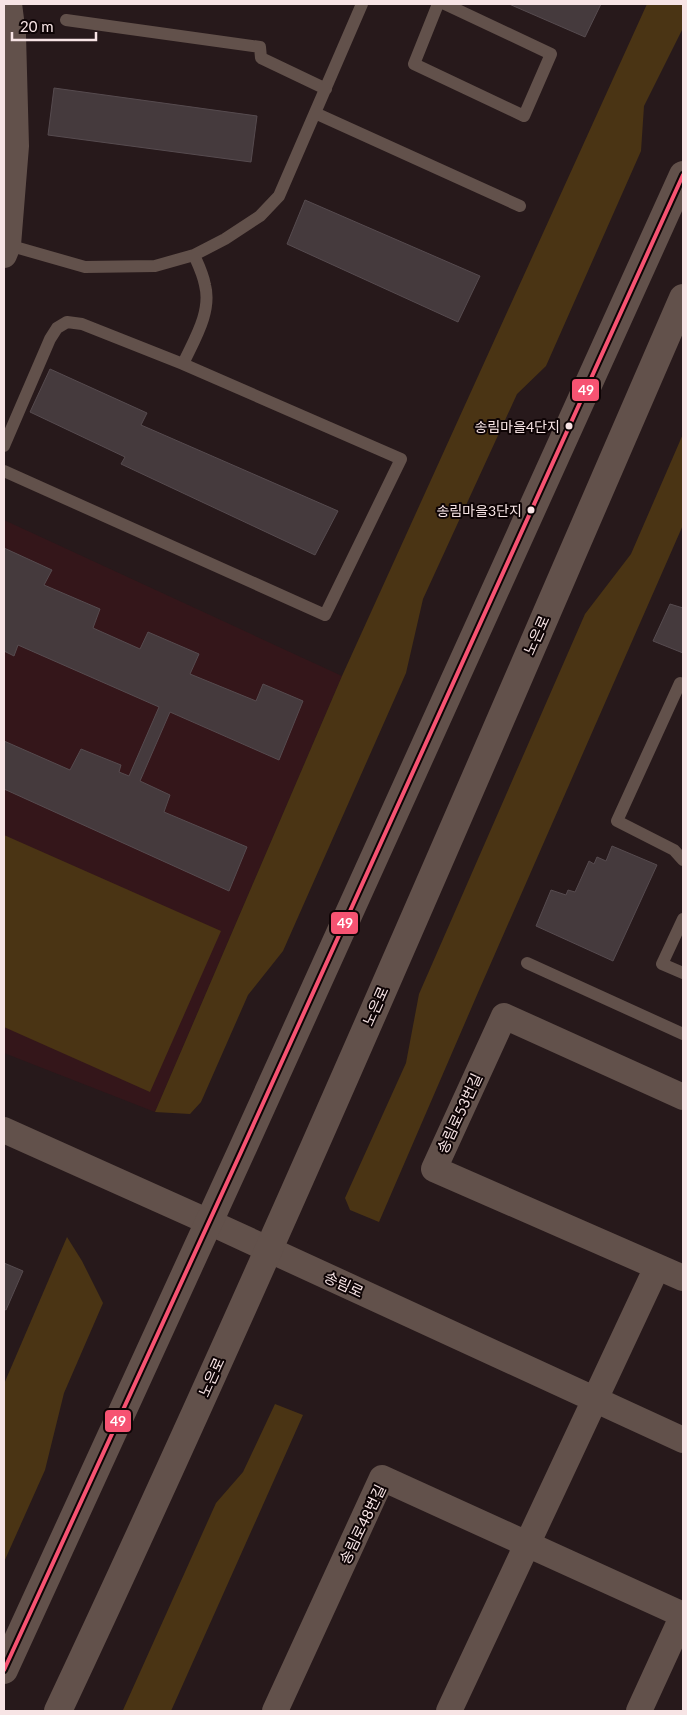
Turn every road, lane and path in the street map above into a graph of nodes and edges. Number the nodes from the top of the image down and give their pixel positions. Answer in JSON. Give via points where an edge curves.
{"nodes":[{"id":1,"x":9,"y":4,"type":"edge"},
{"id":2,"x":362,"y":4,"type":"edge"},
{"id":3,"x":438,"y":4,"type":"edge"},
{"id":4,"x":445,"y":4,"type":"edge"},
{"id":5,"x":66,"y":20,"type":"dead end"},
{"id":6,"x":326,"y":89,"type":"junction"},
{"id":7,"x":316,"y":112,"type":"junction"},
{"id":8,"x":683,"y":175,"type":"edge"},
{"id":9,"x":520,"y":206,"type":"dead end"},
{"id":10,"x":6,"y":250,"type":"edge"},
{"id":11,"x":194,"y":255,"type":"junction"},
{"id":12,"x":683,"y":298,"type":"edge"},
{"id":13,"x":183,"y":364,"type":"junction"},
{"id":14,"x":4,"y":446,"type":"edge"},
{"id":15,"x":4,"y":471,"type":"edge"},
{"id":16,"x":680,"y":683,"type":"dead end"},
{"id":17,"x":683,"y":860,"type":"edge"},
{"id":18,"x":683,"y":920,"type":"edge"},
{"id":19,"x":526,"y":963,"type":"dead end"},
{"id":20,"x":683,"y":973,"type":"edge"},
{"id":21,"x":683,"y":1034,"type":"edge"},
{"id":22,"x":683,"y":1097,"type":"edge"},
{"id":23,"x":4,"y":1130,"type":"edge"},
{"id":24,"x":209,"y":1222,"type":"junction"},
{"id":25,"x":268,"y":1249,"type":"junction"},
{"id":26,"x":657,"y":1267,"type":"junction"},
{"id":27,"x":683,"y":1278,"type":"edge"},
{"id":28,"x":595,"y":1399,"type":"junction"},
{"id":29,"x":683,"y":1440,"type":"edge"},
{"id":30,"x":527,"y":1544,"type":"junction"},
{"id":31,"x":4,"y":1670,"type":"edge"},
{"id":32,"x":58,"y":1711,"type":"edge"},
{"id":33,"x":275,"y":1711,"type":"edge"},
{"id":34,"x":449,"y":1711,"type":"edge"},
{"id":35,"x":638,"y":1711,"type":"edge"}],
"edges":[{"from":1,"to":10,"type":"street","via":[[13,34],[16,146]]},
{"from":2,"to":6,"type":"lane"},
{"from":3,"to":4,"type":"lane","via":[[414,64],[524,116],[550,54]]},
{"from":5,"to":6,"type":"lane","via":[[260,47],[261,58]]},
{"from":6,"to":7,"type":"lane"},
{"from":7,"to":9,"type":"lane"},
{"from":7,"to":11,"type":"lane","via":[[279,196],[260,216]]},
{"from":8,"to":24,"type":"street"},
{"from":10,"to":11,"type":"lane","via":[[85,267],[155,266]]},
{"from":11,"to":13,"type":"lane","via":[[206,285],[206,301],[204,316]]},
{"from":12,"to":25,"type":"street","name":"노은로"},
{"from":13,"to":14,"type":"lane","via":[[82,324],[67,322],[57,328],[50,339]]},
{"from":13,"to":15,"type":"lane","via":[[401,458],[325,615]]},
{"from":16,"to":17,"type":"lane","via":[[617,821],[674,850]]},
{"from":18,"to":20,"type":"lane","via":[[662,964]]},
{"from":19,"to":21,"type":"lane"},
{"from":22,"to":26,"type":"street","name":"송림로53번길","via":[[504,1016],[434,1169]]},
{"from":23,"to":24,"type":"street","name":"송림로"},
{"from":24,"to":25,"type":"street","name":"송림로"},
{"from":24,"to":31,"type":"street"},
{"from":25,"to":28,"type":"street","name":"송림로"},
{"from":25,"to":32,"type":"street","name":"노은로"},
{"from":26,"to":27,"type":"street","name":"송림로53번길"},
{"from":26,"to":28,"type":"street"},
{"from":28,"to":29,"type":"street","name":"송림로"},
{"from":28,"to":30,"type":"street"},
{"from":30,"to":33,"type":"street","name":"송림로48번길","via":[[382,1478]]},
{"from":30,"to":34,"type":"street"},
{"from":30,"to":35,"type":"street","name":"송림로48번길","via":[[683,1615]]}]}
